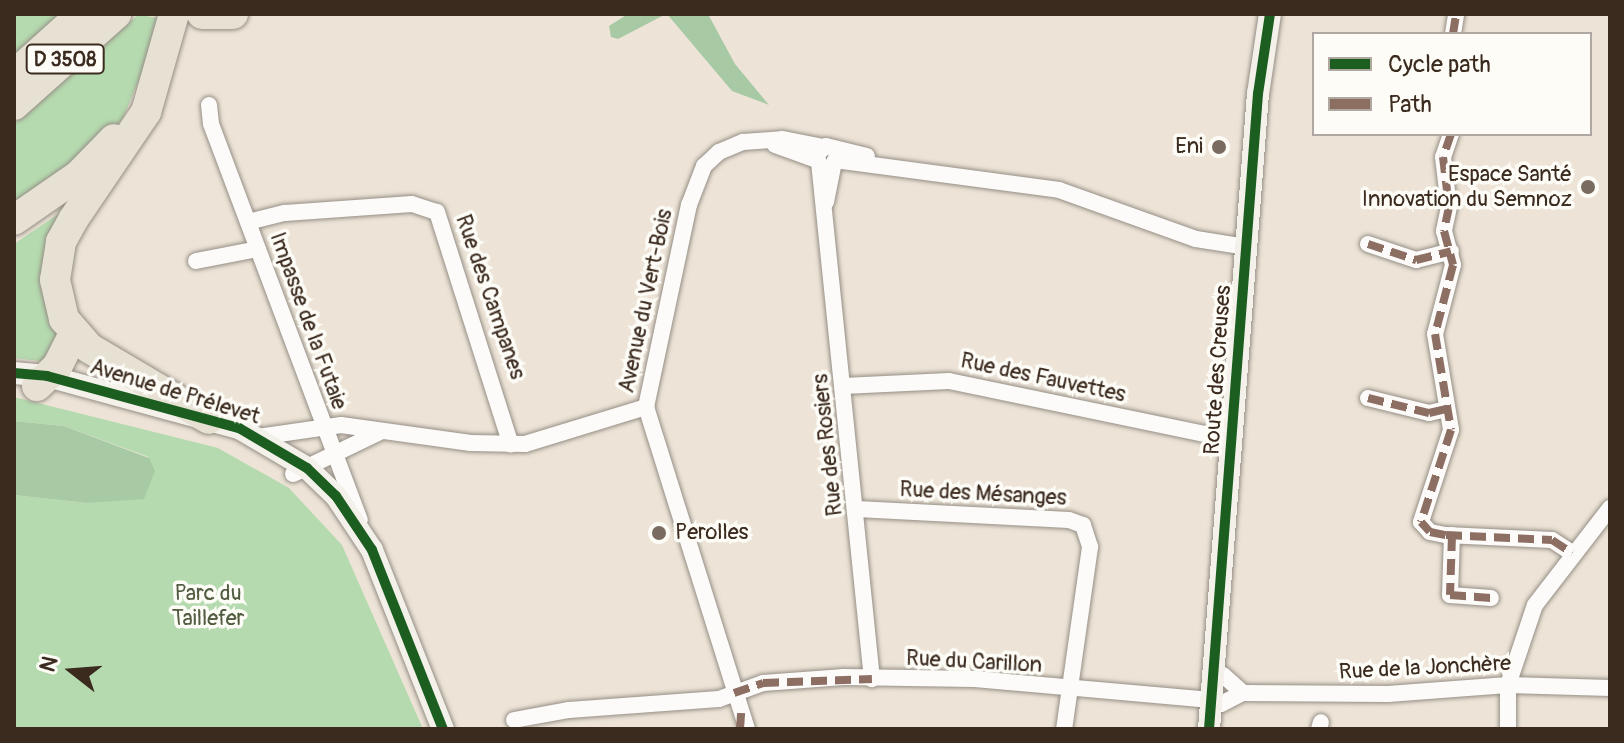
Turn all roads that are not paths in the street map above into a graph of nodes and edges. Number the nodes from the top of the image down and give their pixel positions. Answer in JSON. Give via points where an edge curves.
{"nodes":[{"id":1,"x":82,"y":14,"type":"edge"},
{"id":2,"x":116,"y":14,"type":"edge"},
{"id":3,"x":202,"y":14,"type":"edge"},
{"id":4,"x":233,"y":14,"type":"edge"},
{"id":5,"x":1270,"y":14,"type":"edge"},
{"id":6,"x":172,"y":23,"type":"edge"},
{"id":7,"x":14,"y":75,"type":"edge"},
{"id":8,"x":14,"y":105,"type":"edge"},
{"id":9,"x":209,"y":105,"type":"dead end"},
{"id":10,"x":1450,"y":136,"type":"edge"},
{"id":11,"x":826,"y":156,"type":"junction"},
{"id":12,"x":14,"y":220,"type":"edge"},
{"id":13,"x":248,"y":222,"type":"junction"},
{"id":14,"x":1368,"y":244,"type":"dead end"},
{"id":15,"x":1247,"y":247,"type":"junction"},
{"id":16,"x":258,"y":249,"type":"junction"},
{"id":17,"x":1451,"y":251,"type":"junction"},
{"id":18,"x":196,"y":261,"type":"dead end"},
{"id":19,"x":74,"y":334,"type":"junction"},
{"id":20,"x":28,"y":380,"type":"edge"},
{"id":21,"x":843,"y":386,"type":"junction"},
{"id":22,"x":1368,"y":398,"type":"dead end"},
{"id":23,"x":646,"y":407,"type":"junction"},
{"id":24,"x":1446,"y":409,"type":"junction"},
{"id":25,"x":209,"y":419,"type":"junction"},
{"id":26,"x":323,"y":424,"type":"junction"},
{"id":27,"x":301,"y":429,"type":"junction"},
{"id":28,"x":382,"y":432,"type":"junction"},
{"id":29,"x":258,"y":437,"type":"junction"},
{"id":30,"x":1233,"y":440,"type":"junction"},
{"id":31,"x":511,"y":445,"type":"junction"},
{"id":32,"x":335,"y":452,"type":"junction"},
{"id":33,"x":298,"y":468,"type":"junction"},
{"id":34,"x":1610,"y":508,"type":"edge"},
{"id":35,"x":857,"y":509,"type":"junction"},
{"id":36,"x":1452,"y":535,"type":"junction"},
{"id":37,"x":372,"y":550,"type":"junction"},
{"id":38,"x":1572,"y":553,"type":"junction"},
{"id":39,"x":387,"y":596,"type":"junction"},
{"id":40,"x":1491,"y":598,"type":"dead end"},
{"id":41,"x":1221,"y":618,"type":"junction"},
{"id":42,"x":1223,"y":675,"type":"junction"},
{"id":43,"x":872,"y":679,"type":"junction"},
{"id":44,"x":1508,"y":685,"type":"junction"},
{"id":45,"x":1073,"y":688,"type":"junction"},
{"id":46,"x":1610,"y":688,"type":"edge"},
{"id":47,"x":734,"y":693,"type":"junction"},
{"id":48,"x":1243,"y":693,"type":"junction"},
{"id":49,"x":1216,"y":702,"type":"junction"},
{"id":50,"x":514,"y":720,"type":"dead end"},
{"id":51,"x":443,"y":729,"type":"edge"},
{"id":52,"x":747,"y":729,"type":"edge"},
{"id":53,"x":1064,"y":729,"type":"edge"},
{"id":54,"x":1209,"y":729,"type":"edge"},
{"id":55,"x":1219,"y":729,"type":"edge"},
{"id":56,"x":1508,"y":729,"type":"edge"}],
"edges":[{"from":1,"to":7,"type":"highway","number":"D 3508"},
{"from":2,"to":8,"type":"highway","number":"D 3508"},
{"from":3,"to":4,"type":"highway"},
{"from":5,"to":15,"type":"street","name":"Route des Creuses","via":[[1258,94]]},
{"from":6,"to":12,"type":"highway","via":[[145,93],[123,127],[79,175]]},
{"from":6,"to":19,"type":"highway","via":[[137,131],[61,242],[55,280]]},
{"from":9,"to":13,"type":"street","name":"Impasse de la Futaie"},
{"from":10,"to":17,"type":"street","via":[[1443,157],[1449,207],[1444,231]]},
{"from":11,"to":15,"type":"street","name":"Avenue du Vert-Bois","via":[[1059,190],[1196,239]]},
{"from":11,"to":21,"type":"street","name":"Rue des Rosiers","via":[[825,207]]},
{"from":11,"to":23,"type":"street","name":"Avenue du Vert-Bois","via":[[762,140],[719,152],[699,175]]},
{"from":13,"to":16,"type":"street","name":"Impasse de la Futaie"},
{"from":13,"to":31,"type":"street","name":"Rue des Campanes","via":[[285,213],[412,204],[437,212],[486,351]]},
{"from":14,"to":17,"type":"street","via":[[1416,260]]},
{"from":15,"to":30,"type":"street","name":"Route des Creuses"},
{"from":16,"to":18,"type":"street"},
{"from":16,"to":26,"type":"street","name":"Impasse de la Futaie"},
{"from":17,"to":24,"type":"street","via":[[1435,334]]},
{"from":19,"to":20,"type":"highway"},
{"from":19,"to":25,"type":"highway","via":[[108,361]]},
{"from":20,"to":25,"type":"street","name":"Avenue de Prélevet"},
{"from":20,"to":33,"type":"street","name":"Avenue de Prélevet","via":[[235,441]]},
{"from":21,"to":30,"type":"street","name":"Rue des Fauvettes","via":[[949,381]]},
{"from":21,"to":35,"type":"street","name":"Rue des Rosiers"},
{"from":22,"to":24,"type":"street","via":[[1429,413]]},
{"from":23,"to":31,"type":"street","via":[[537,442]]},
{"from":23,"to":47,"type":"street","name":"Avenue du Vert-Bois"},
{"from":24,"to":36,"type":"street","via":[[1451,430],[1421,522],[1430,532]]},
{"from":25,"to":29,"type":"street","name":"Avenue de Prélevet"},
{"from":26,"to":27,"type":"street"},
{"from":26,"to":28,"type":"street"},
{"from":26,"to":32,"type":"street","name":"Impasse de la Futaie"},
{"from":27,"to":29,"type":"street"},
{"from":27,"to":33,"type":"street"},
{"from":28,"to":31,"type":"street"},
{"from":28,"to":32,"type":"street"},
{"from":29,"to":33,"type":"street","name":"Avenue de Prélevet"},
{"from":30,"to":41,"type":"street","name":"Route des Creuses"},
{"from":32,"to":33,"type":"street"},
{"from":32,"to":37,"type":"street","name":"Impasse de la Futaie"},
{"from":33,"to":37,"type":"street","name":"Avenue de Prélevet","via":[[336,496]]},
{"from":33,"to":39,"type":"street","name":"Avenue de Prélevet"},
{"from":34,"to":38,"type":"street"},
{"from":35,"to":43,"type":"street","name":"Rue des Rosiers"},
{"from":35,"to":45,"type":"street","name":"Rue des Mésanges","via":[[1083,525],[1090,547]]},
{"from":36,"to":38,"type":"street","via":[[1552,540]]},
{"from":36,"to":40,"type":"street","via":[[1450,595]]},
{"from":37,"to":39,"type":"street","name":"Avenue de Prélevet"},
{"from":38,"to":44,"type":"street","via":[[1535,605]]},
{"from":39,"to":51,"type":"street","name":"Avenue de Prélevet"},
{"from":41,"to":42,"type":"street","name":"Route des Creuses"},
{"from":41,"to":49,"type":"street","name":"Route des Creuses"},
{"from":42,"to":48,"type":"street"},
{"from":42,"to":49,"type":"street","name":"Route des Creuses"},
{"from":43,"to":45,"type":"street","name":"Rue du Carillon","via":[[975,679]]},
{"from":43,"to":47,"type":"street","name":"Rue du Carillon","via":[[763,683]]},
{"from":44,"to":46,"type":"street","name":"Rue de la Jonchère"},
{"from":44,"to":48,"type":"street","name":"Rue de la Jonchère"},
{"from":44,"to":56,"type":"street"},
{"from":45,"to":49,"type":"street","name":"Rue du Carillon"},
{"from":45,"to":53,"type":"street"},
{"from":47,"to":50,"type":"street","name":"Rue du Carillon","via":[[719,699],[569,710]]},
{"from":47,"to":52,"type":"street"},
{"from":48,"to":49,"type":"street","name":"Rue de la Jonchère"},
{"from":49,"to":54,"type":"street","name":"Route des Creuses"},
{"from":49,"to":55,"type":"street","name":"Route des Creuses"}]}
